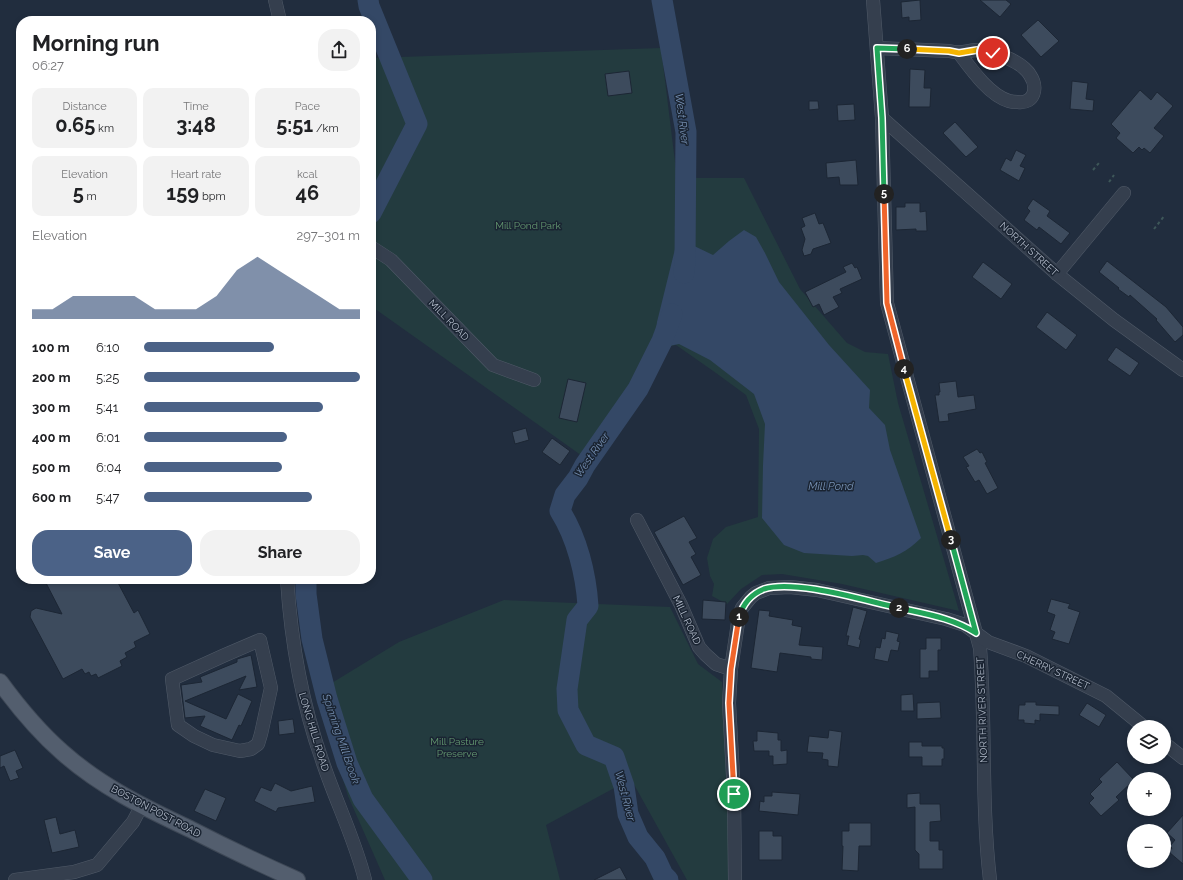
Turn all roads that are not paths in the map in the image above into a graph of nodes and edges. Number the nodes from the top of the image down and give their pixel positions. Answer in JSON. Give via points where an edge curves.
{"nodes":[{"id":1,"x":275,"y":0,"type":"edge"},
{"id":2,"x":873,"y":0,"type":"edge"},
{"id":3,"x":279,"y":16,"type":"edge"},
{"id":4,"x":877,"y":48,"type":"junction"},
{"id":5,"x":959,"y":53,"type":"junction"},
{"id":6,"x":882,"y":118,"type":"junction"},
{"id":7,"x":1124,"y":193,"type":"dead end"},
{"id":8,"x":376,"y":250,"type":"edge"},
{"id":9,"x":1057,"y":274,"type":"junction"},
{"id":10,"x":1183,"y":370,"type":"edge"},
{"id":11,"x":534,"y":380,"type":"dead end"},
{"id":12,"x":637,"y":520,"type":"dead end"},
{"id":13,"x":288,"y":584,"type":"edge"},
{"id":14,"x":976,"y":633,"type":"junction"},
{"id":15,"x":731,"y":669,"type":"junction"},
{"id":16,"x":269,"y":677,"type":"joint"},
{"id":17,"x":0,"y":682,"type":"edge"},
{"id":18,"x":1135,"y":720,"type":"edge"},
{"id":19,"x":1171,"y":749,"type":"edge"},
{"id":20,"x":1183,"y":758,"type":"edge"},
{"id":21,"x":142,"y":805,"type":"junction"},
{"id":22,"x":15,"y":880,"type":"edge"},
{"id":23,"x":297,"y":880,"type":"edge"},
{"id":24,"x":365,"y":880,"type":"edge"},
{"id":25,"x":735,"y":880,"type":"edge"},
{"id":26,"x":990,"y":880,"type":"edge"}],
"edges":[{"from":1,"to":3,"type":"street"},
{"from":2,"to":4,"type":"street","name":"NORTH RIVER STREET"},
{"from":4,"to":5,"type":"street"},
{"from":4,"to":6,"type":"street","name":"NORTH RIVER STREET"},
{"from":5,"to":5,"type":"street","via":[[993,92],[1009,102],[1023,103],[1034,95],[1035,85],[1030,74],[1017,62],[977,50]]},
{"from":6,"to":9,"type":"street","name":"NORTH STREET"},
{"from":6,"to":14,"type":"street","name":"NORTH RIVER STREET","via":[[887,303]]},
{"from":7,"to":9,"type":"street"},
{"from":8,"to":11,"type":"street","name":"MILL ROAD","via":[[391,260],[493,365]]},
{"from":9,"to":10,"type":"street","name":"NORTH STREET","via":[[1114,320]]},
{"from":12,"to":15,"type":"street","name":"MILL ROAD","via":[[699,646],[716,664]]},
{"from":13,"to":24,"type":"street","name":"LONG HILL ROAD","via":[[295,657],[307,712]]},
{"from":14,"to":15,"type":"street","name":"CHERRY STREET","via":[[964,625],[946,619],[817,590],[768,588],[756,593],[742,608]]},
{"from":14,"to":18,"type":"street","name":"CHERRY STREET","via":[[988,642],[1026,656],[1106,696]]},
{"from":14,"to":26,"type":"street","name":"NORTH RIVER STREET","via":[[980,648],[982,679],[984,808]]},
{"from":15,"to":25,"type":"street","via":[[729,703]]},
{"from":16,"to":16,"type":"street","via":[[260,640],[172,679],[178,725],[213,745],[240,751],[251,749],[258,744],[261,734],[270,688]]},
{"from":17,"to":21,"type":"main road","name":"BOSTON POST ROAD","via":[[30,722],[64,753],[103,783]]},
{"from":19,"to":20,"type":"street"},
{"from":21,"to":22,"type":"street","via":[[133,822],[97,865],[74,872]]},
{"from":21,"to":23,"type":"main road","name":"BOSTON POST ROAD"}]}
